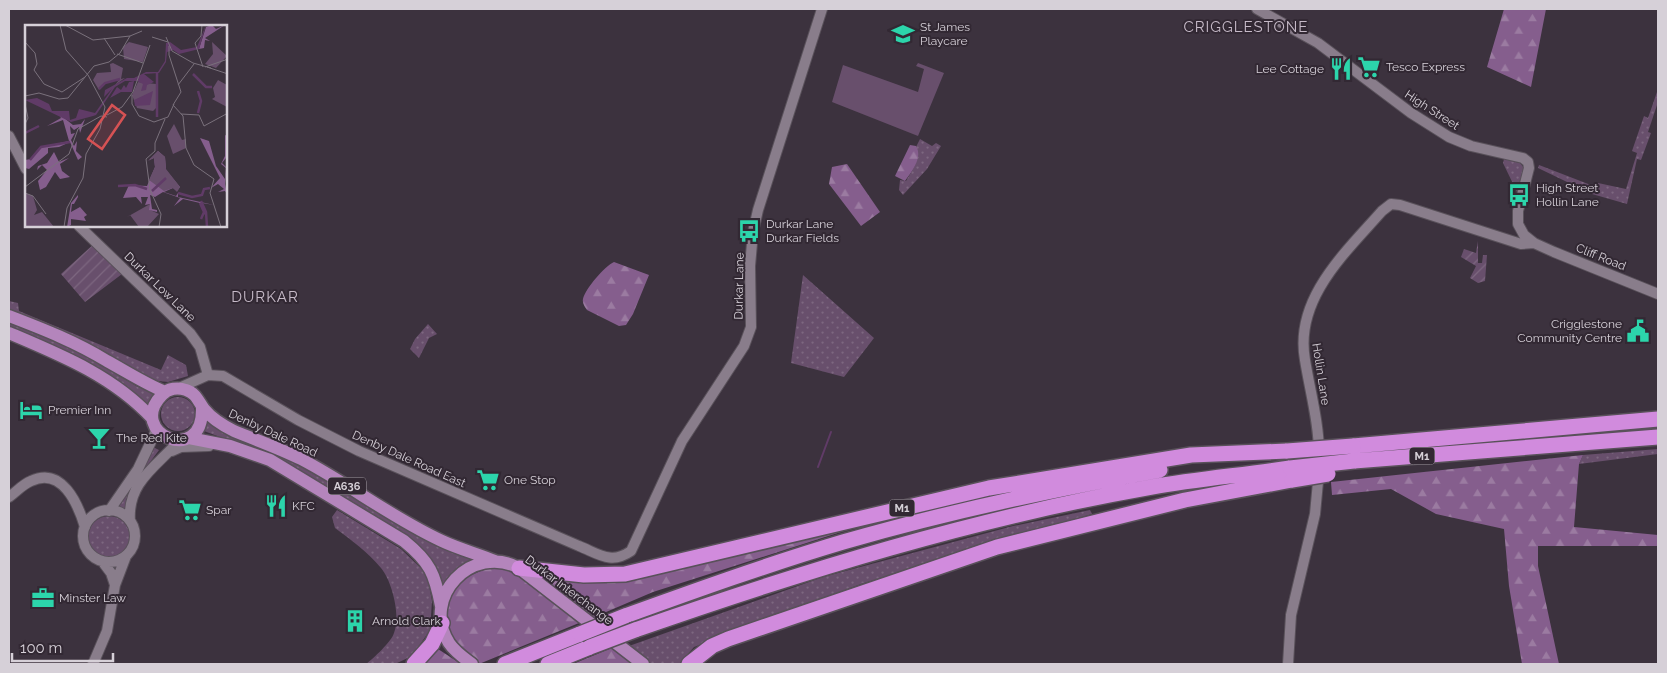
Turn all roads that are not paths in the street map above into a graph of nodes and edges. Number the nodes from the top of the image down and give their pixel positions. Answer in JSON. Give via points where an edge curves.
{"nodes":[{"id":1,"x":822,"y":9,"type":"edge"},
{"id":2,"x":1257,"y":9,"type":"edge"},
{"id":3,"x":9,"y":136,"type":"edge"},
{"id":4,"x":25,"y":167,"type":"edge"},
{"id":5,"x":81,"y":228,"type":"edge"},
{"id":6,"x":1534,"y":243,"type":"junction"},
{"id":7,"x":1658,"y":294,"type":"edge"},
{"id":8,"x":9,"y":316,"type":"edge"},
{"id":9,"x":9,"y":333,"type":"edge"},
{"id":10,"x":206,"y":377,"type":"junction"},
{"id":11,"x":179,"y":388,"type":"junction"},
{"id":12,"x":165,"y":392,"type":"junction"},
{"id":13,"x":199,"y":402,"type":"junction"},
{"id":14,"x":1658,"y":419,"type":"edge"},
{"id":15,"x":154,"y":424,"type":"junction"},
{"id":16,"x":1658,"y":437,"type":"edge"},
{"id":17,"x":184,"y":439,"type":"junction"},
{"id":18,"x":230,"y":446,"type":"junction"},
{"id":19,"x":1287,"y":451,"type":"junction"},
{"id":20,"x":168,"y":453,"type":"junction"},
{"id":21,"x":1291,"y":474,"type":"junction"},
{"id":22,"x":9,"y":497,"type":"edge"},
{"id":23,"x":78,"y":505,"type":"junction"},
{"id":24,"x":110,"y":511,"type":"junction"},
{"id":25,"x":97,"y":514,"type":"junction"},
{"id":26,"x":130,"y":521,"type":"junction"},
{"id":27,"x":86,"y":527,"type":"junction"},
{"id":28,"x":126,"y":556,"type":"junction"},
{"id":29,"x":611,"y":559,"type":"joint"},
{"id":30,"x":102,"y":561,"type":"junction"},
{"id":31,"x":495,"y":561,"type":"junction"},
{"id":32,"x":519,"y":568,"type":"junction"},
{"id":33,"x":115,"y":585,"type":"junction"},
{"id":34,"x":441,"y":616,"type":"junction"},
{"id":35,"x":93,"y":664,"type":"edge"},
{"id":36,"x":414,"y":664,"type":"edge"},
{"id":37,"x":472,"y":664,"type":"edge"},
{"id":38,"x":505,"y":664,"type":"edge"},
{"id":39,"x":548,"y":664,"type":"edge"},
{"id":40,"x":643,"y":664,"type":"edge"},
{"id":41,"x":689,"y":664,"type":"edge"},
{"id":42,"x":1288,"y":664,"type":"edge"}],
"edges":[{"from":1,"to":29,"type":"street","name":"Durkar Lane","via":[[758,210],[750,266],[751,327],[744,346],[682,441],[630,551],[621,558]]},
{"from":2,"to":6,"type":"street","name":"High Street","via":[[1318,43],[1411,113],[1449,137],[1528,162],[1529,174],[1518,211],[1518,224]]},
{"from":3,"to":4,"type":"street"},
{"from":5,"to":10,"type":"street","name":"Durkar Low Lane","via":[[190,333],[200,347]]},
{"from":6,"to":7,"type":"street","name":"Cliff Road"},
{"from":6,"to":42,"type":"street","name":"Hollin Lane","via":[[1521,244],[1391,204],[1352,246],[1314,296],[1306,316],[1303,342],[1319,447],[1319,488],[1292,616]]},
{"from":8,"to":12,"type":"main road","via":[[54,333],[138,381]]},
{"from":9,"to":15,"type":"main road","via":[[105,379],[134,399]]},
{"from":10,"to":11,"type":"street"},
{"from":10,"to":13,"type":"street"},
{"from":10,"to":29,"type":"street","name":"Denby Dale Road East","via":[[223,376],[358,451]]},
{"from":11,"to":12,"type":"main road"},
{"from":11,"to":13,"type":"main road","name":"Denby Dale Road"},
{"from":12,"to":15,"type":"main road","via":[[155,404]]},
{"from":13,"to":17,"type":"main road","via":[[200,425]]},
{"from":13,"to":31,"type":"main road","name":"Denby Dale Road","number":"A636","via":[[218,423],[302,459],[443,542]]},
{"from":14,"to":19,"type":"highway","number":"M1","bridge":true},
{"from":15,"to":17,"type":"main road","via":[[167,438]]},
{"from":15,"to":24,"type":"street","via":[[138,469]]},
{"from":16,"to":21,"type":"highway","number":"M1","bridge":true,"via":[[1380,460]]},
{"from":17,"to":18,"type":"main road","number":"A636"},
{"from":17,"to":20,"type":"street"},
{"from":18,"to":20,"type":"street","via":[[181,447]]},
{"from":18,"to":34,"type":"main road","number":"A636","via":[[270,460],[410,546],[421,555],[436,579]]},
{"from":19,"to":32,"type":"highway","number":"M1","via":[[1191,455],[998,486],[625,574],[584,575]]},
{"from":19,"to":38,"type":"highway","number":"M1","bridge":true,"via":[[1073,486],[844,542],[625,616]]},
{"from":20,"to":26,"type":"street","via":[[150,469],[133,493],[129,506]]},
{"from":21,"to":39,"type":"highway","number":"M1","bridge":true,"via":[[1153,487],[930,536],[748,590]]},
{"from":21,"to":41,"type":"highway","number":"M1","via":[[997,547],[728,638]]},
{"from":22,"to":23,"type":"street","via":[[31,480],[46,478],[66,487]]},
{"from":23,"to":25,"type":"street"},
{"from":23,"to":27,"type":"street"},
{"from":24,"to":25,"type":"street"},
{"from":24,"to":26,"type":"street"},
{"from":25,"to":27,"type":"street"},
{"from":26,"to":28,"type":"street","via":[[135,538]]},
{"from":27,"to":30,"type":"street","via":[[86,548]]},
{"from":28,"to":30,"type":"street","via":[[115,561]]},
{"from":28,"to":33,"type":"street"},
{"from":30,"to":33,"type":"street"},
{"from":31,"to":32,"type":"main road","name":"Durkar Interchange"},
{"from":31,"to":34,"type":"main road","via":[[472,567],[454,579],[447,590]]},
{"from":32,"to":40,"type":"main road","name":"Durkar Interchange"},
{"from":33,"to":35,"type":"street","via":[[107,631]]},
{"from":34,"to":36,"type":"highway","via":[[432,644]]},
{"from":34,"to":37,"type":"main road","via":[[453,648]]}]}
